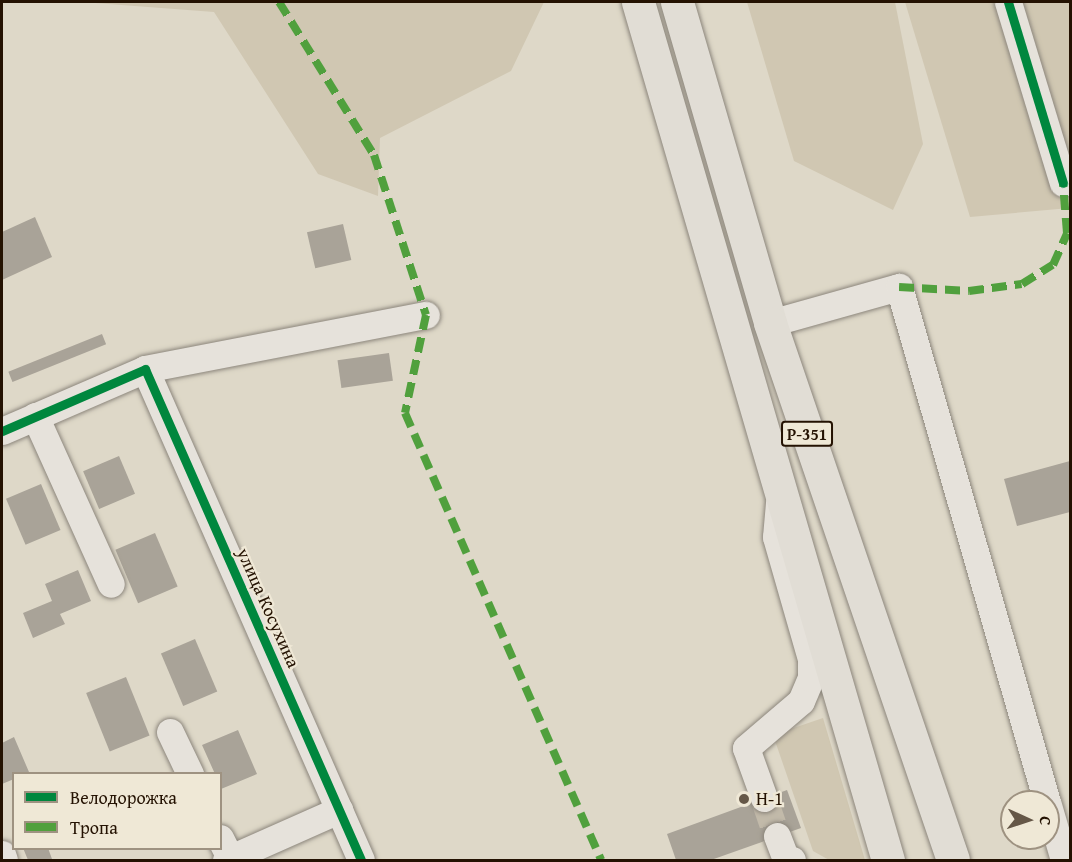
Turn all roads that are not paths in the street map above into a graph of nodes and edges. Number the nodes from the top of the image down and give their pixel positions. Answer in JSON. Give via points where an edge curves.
{"nodes":[{"id":1,"x":639,"y":2,"type":"edge"},
{"id":2,"x":677,"y":2,"type":"edge"},
{"id":3,"x":1008,"y":2,"type":"edge"},
{"id":4,"x":1063,"y":183,"type":"dead end"},
{"id":5,"x":426,"y":315,"type":"dead end"},
{"id":6,"x":770,"y":323,"type":"junction"},
{"id":7,"x":145,"y":369,"type":"junction"},
{"id":8,"x":35,"y":416,"type":"junction"},
{"id":9,"x":4,"y":421,"type":"edge"},
{"id":10,"x":780,"y":489,"type":"junction"},
{"id":11,"x":111,"y":584,"type":"dead end"},
{"id":12,"x":170,"y":732,"type":"dead end"},
{"id":13,"x":189,"y":772,"type":"edge"},
{"id":14,"x":1044,"y":790,"type":"edge"},
{"id":15,"x":764,"y":798,"type":"tunnel mouth"},
{"id":16,"x":339,"y":810,"type":"junction"},
{"id":17,"x":2,"y":854,"type":"edge"},
{"id":18,"x":227,"y":855,"type":"edge"},
{"id":19,"x":4,"y":861,"type":"edge"},
{"id":20,"x":361,"y":861,"type":"edge"},
{"id":21,"x":888,"y":861,"type":"edge"},
{"id":22,"x":953,"y":861,"type":"edge"}],
"edges":[{"from":1,"to":10,"type":"highway","number":"Р-351"},
{"from":2,"to":6,"type":"highway","number":"Р-351"},
{"from":3,"to":4,"type":"street"},
{"from":5,"to":7,"type":"street"},
{"from":6,"to":14,"type":"street","via":[[899,286]]},
{"from":6,"to":22,"type":"highway","number":"Р-351"},
{"from":7,"to":8,"type":"street"},
{"from":7,"to":16,"type":"street","name":"улица Косухина"},
{"from":8,"to":9,"type":"street"},
{"from":8,"to":11,"type":"street"},
{"from":10,"to":15,"type":"street","via":[[776,537],[812,659],[811,678],[801,701],[746,748]]},
{"from":10,"to":21,"type":"highway","number":"Р-351"},
{"from":12,"to":13,"type":"street"},
{"from":16,"to":18,"type":"street"},
{"from":16,"to":20,"type":"street","name":"улица Косухина"},
{"from":17,"to":19,"type":"street"}]}
